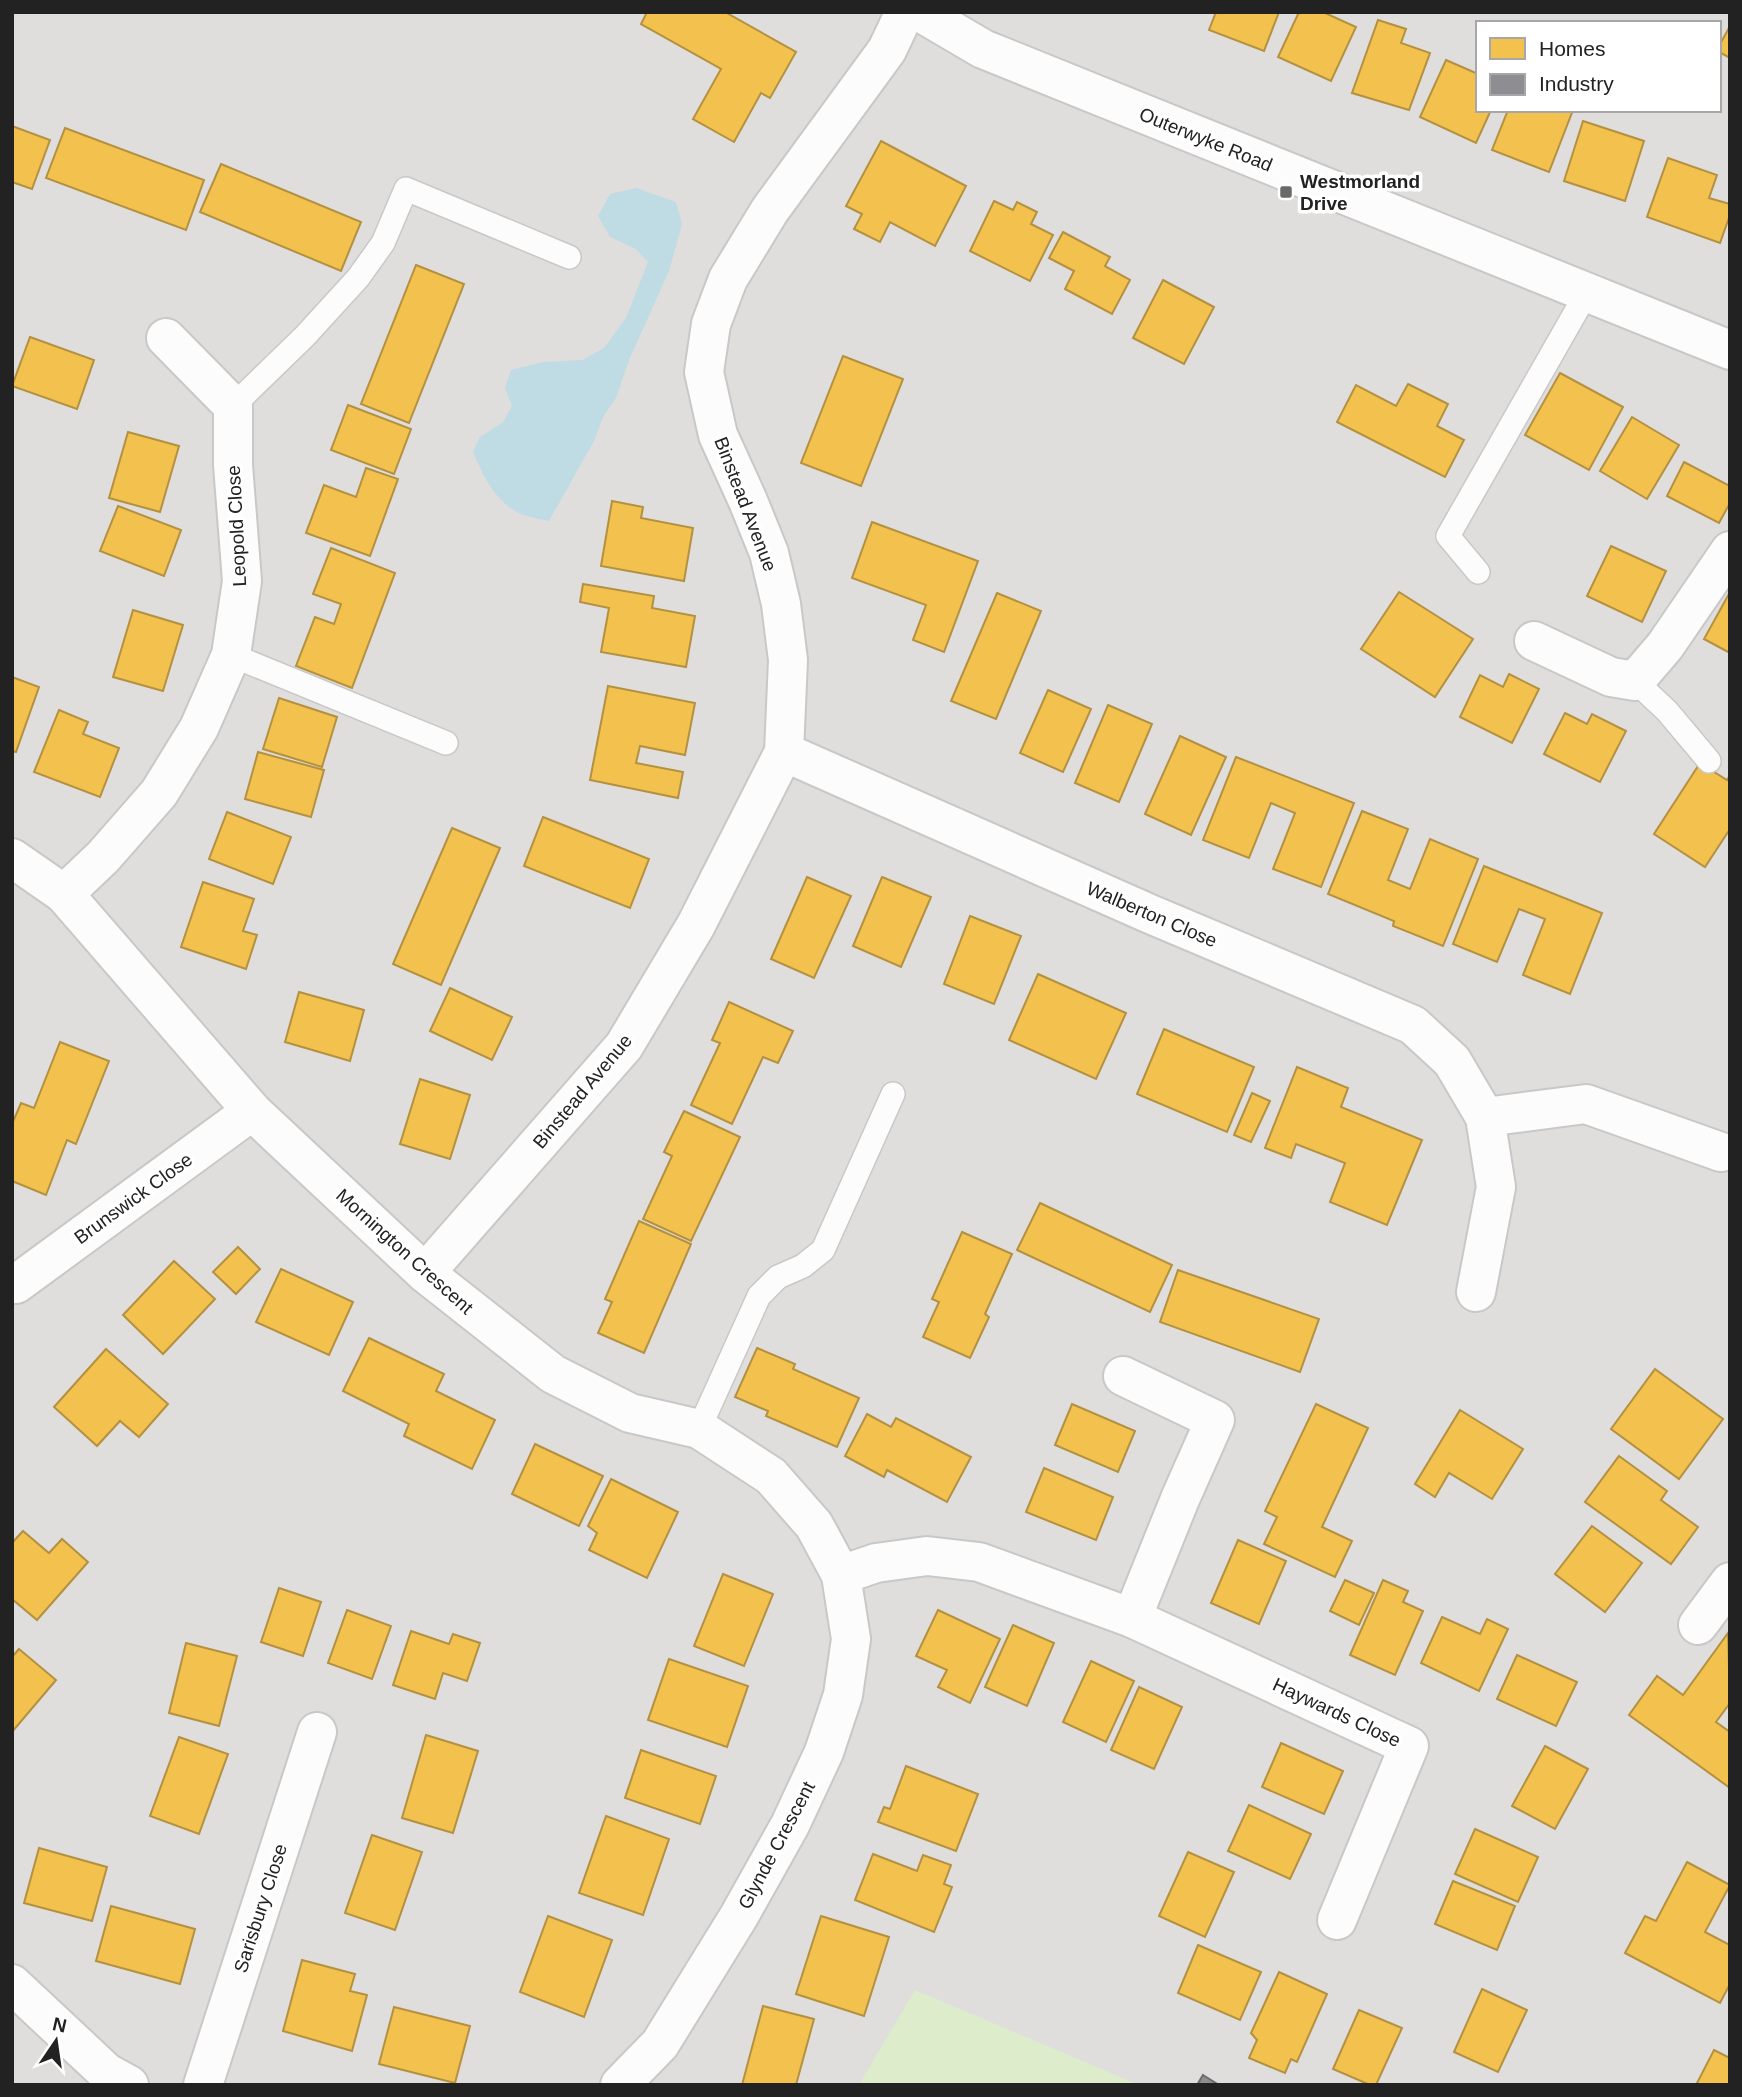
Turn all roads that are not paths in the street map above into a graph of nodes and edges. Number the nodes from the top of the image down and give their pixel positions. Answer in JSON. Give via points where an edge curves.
{"nodes":[{"id":1,"x":905,"y":12,"type":"edge"},
{"id":2,"x":920,"y":12,"type":"edge"},
{"id":3,"x":569,"y":257,"type":"dead end"},
{"id":4,"x":1586,"y":294,"type":"junction"},
{"id":5,"x":166,"y":338,"type":"dead end"},
{"id":6,"x":1730,"y":350,"type":"edge"},
{"id":7,"x":233,"y":406,"type":"junction"},
{"id":8,"x":1730,"y":551,"type":"edge"},
{"id":9,"x":1478,"y":572,"type":"dead end"},
{"id":10,"x":1534,"y":641,"type":"dead end"},
{"id":11,"x":231,"y":655,"type":"junction"},
{"id":12,"x":1635,"y":681,"type":"junction"},
{"id":13,"x":446,"y":743,"type":"dead end"},
{"id":14,"x":784,"y":752,"type":"junction"},
{"id":15,"x":1709,"y":761,"type":"dead end"},
{"id":16,"x":12,"y":858,"type":"edge"},
{"id":17,"x":64,"y":894,"type":"junction"},
{"id":18,"x":893,"y":1094,"type":"dead end"},
{"id":19,"x":252,"y":1111,"type":"junction"},
{"id":20,"x":1485,"y":1117,"type":"junction"},
{"id":21,"x":1727,"y":1146,"type":"edge"},
{"id":22,"x":425,"y":1273,"type":"junction"},
{"id":23,"x":12,"y":1284,"type":"edge"},
{"id":24,"x":1476,"y":1292,"type":"dead end"},
{"id":25,"x":1124,"y":1376,"type":"dead end"},
{"id":26,"x":699,"y":1429,"type":"junction"},
{"id":27,"x":841,"y":1575,"type":"junction"},
{"id":28,"x":1730,"y":1582,"type":"edge"},
{"id":29,"x":1132,"y":1618,"type":"junction"},
{"id":30,"x":1698,"y":1625,"type":"dead end"},
{"id":31,"x":317,"y":1732,"type":"dead end"},
{"id":32,"x":1337,"y":1920,"type":"dead end"},
{"id":33,"x":12,"y":1984,"type":"edge"},
{"id":34,"x":129,"y":2085,"type":"edge"},
{"id":35,"x":203,"y":2085,"type":"edge"},
{"id":36,"x":620,"y":2085,"type":"edge"}],
"edges":[{"from":1,"to":14,"type":"street","name":"Binstead Avenue","via":[[887,50],[770,211],[728,279],[711,324],[704,372],[718,435],[769,553],[781,604],[788,660]]},
{"from":2,"to":4,"type":"street","name":"Outerwyke Road","via":[[983,49]]},
{"from":3,"to":7,"type":"lane","via":[[406,189],[383,243],[358,278]]},
{"from":4,"to":6,"type":"street","name":"Outerwyke Road"},
{"from":4,"to":9,"type":"lane","via":[[1448,536]]},
{"from":5,"to":7,"type":"street"},
{"from":7,"to":11,"type":"street","name":"Leopold Close","via":[[242,581]]},
{"from":8,"to":12,"type":"street","via":[[1665,646]]},
{"from":10,"to":12,"type":"street","via":[[1611,677]]},
{"from":11,"to":13,"type":"lane"},
{"from":11,"to":17,"type":"street","name":"Leopold Close","via":[[199,728],[159,793]]},
{"from":12,"to":15,"type":"lane"},
{"from":14,"to":20,"type":"street","name":"Walberton Close","via":[[1413,1025],[1452,1061]]},
{"from":14,"to":22,"type":"street","name":"Binstead Avenue","via":[[696,925],[624,1046]]},
{"from":16,"to":17,"type":"street","name":"Mornington Crescent"},
{"from":17,"to":19,"type":"street","name":"Mornington Crescent"},
{"from":18,"to":26,"type":"lane","via":[[823,1250],[778,1277],[759,1296]]},
{"from":19,"to":22,"type":"street","name":"Mornington Crescent"},
{"from":19,"to":23,"type":"street","name":"Brunswick Close"},
{"from":20,"to":21,"type":"street","via":[[1586,1104]]},
{"from":20,"to":24,"type":"street","name":"Walberton Close","via":[[1496,1187]]},
{"from":22,"to":26,"type":"street","name":"Mornington Crescent","via":[[553,1374],[630,1413]]},
{"from":25,"to":29,"type":"street","via":[[1215,1420]]},
{"from":26,"to":27,"type":"street","name":"Mornington Crescent","via":[[771,1476],[814,1525]]},
{"from":27,"to":29,"type":"street","name":"Haywards Close","via":[[876,1563],[927,1556],[979,1562]]},
{"from":27,"to":36,"type":"street","name":"Glynde Crescent","via":[[851,1639],[843,1695],[824,1752],[739,1916],[660,2043]]},
{"from":28,"to":30,"type":"street"},
{"from":29,"to":32,"type":"street","name":"Haywards Close","via":[[1409,1746]]},
{"from":31,"to":35,"type":"street","name":"Sarisbury Close"},
{"from":33,"to":34,"type":"street","via":[[107,2073]]}]}
